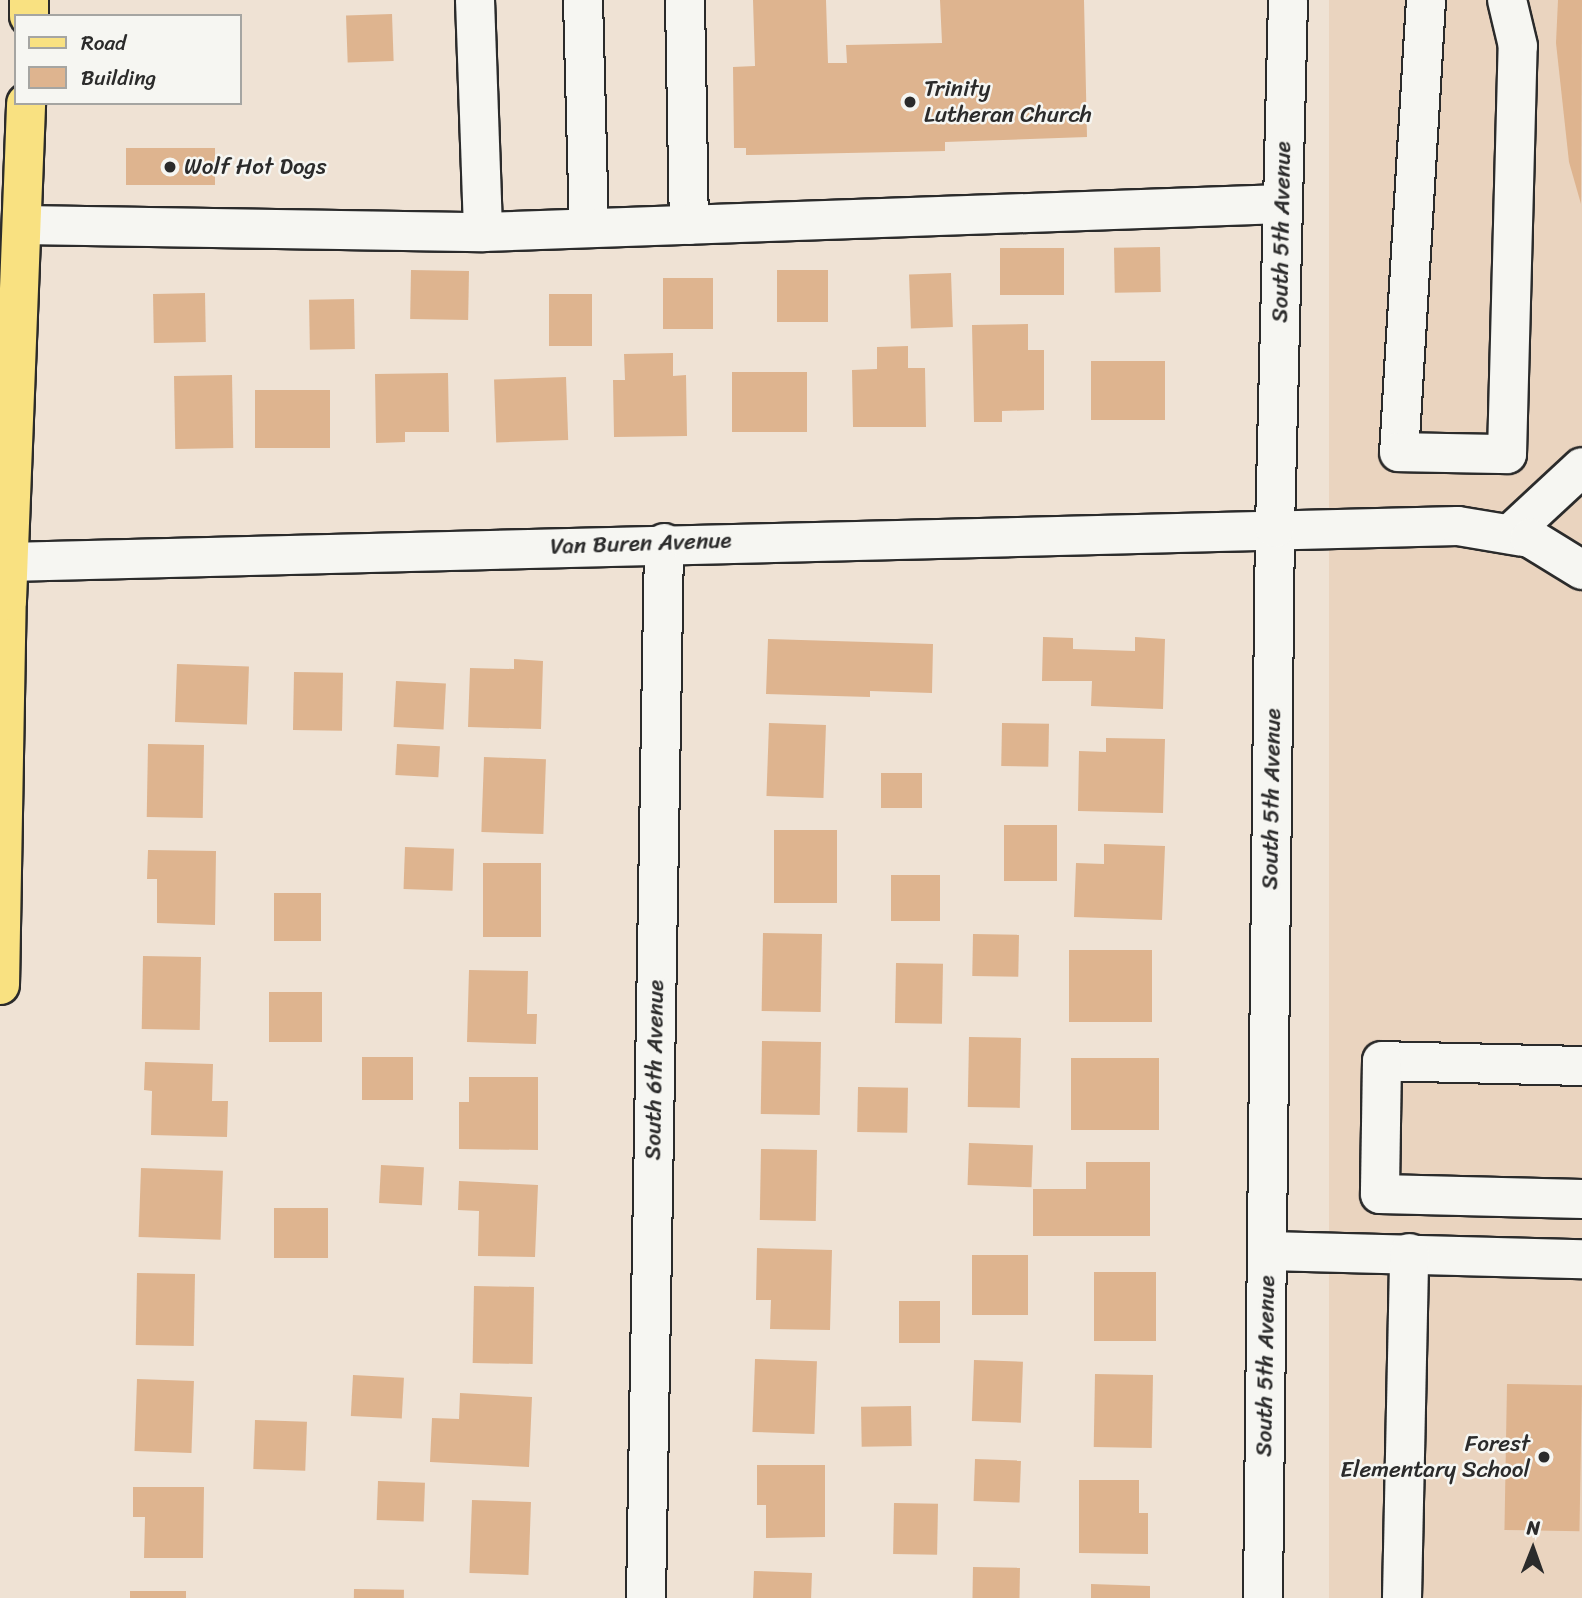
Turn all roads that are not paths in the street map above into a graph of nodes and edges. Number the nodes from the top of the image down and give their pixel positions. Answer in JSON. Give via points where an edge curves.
{"nodes":[{"id":1,"x":475,"y":0,"type":"edge"},
{"id":2,"x":583,"y":0,"type":"edge"},
{"id":3,"x":685,"y":0,"type":"edge"},
{"id":4,"x":1288,"y":0,"type":"edge"},
{"id":5,"x":1426,"y":0,"type":"edge"},
{"id":6,"x":1507,"y":0,"type":"edge"},
{"id":7,"x":26,"y":105,"type":"edge"},
{"id":8,"x":1283,"y":204,"type":"junction"},
{"id":9,"x":22,"y":225,"type":"junction"},
{"id":10,"x":690,"y":225,"type":"junction"},
{"id":11,"x":589,"y":228,"type":"junction"},
{"id":12,"x":483,"y":232,"type":"junction"},
{"id":13,"x":1582,"y":467,"type":"edge"},
{"id":14,"x":1275,"y":528,"type":"junction"},
{"id":15,"x":1510,"y":534,"type":"junction"},
{"id":16,"x":6,"y":542,"type":"edge"},
{"id":17,"x":663,"y":543,"type":"junction"},
{"id":18,"x":1582,"y":570,"type":"edge"},
{"id":19,"x":3,"y":600,"type":"edge"},
{"id":20,"x":0,"y":985,"type":"edge"},
{"id":21,"x":1582,"y":1066,"type":"edge"},
{"id":22,"x":1582,"y":1199,"type":"edge"},
{"id":23,"x":1268,"y":1251,"type":"junction"},
{"id":24,"x":1409,"y":1253,"type":"junction"},
{"id":25,"x":1582,"y":1259,"type":"edge"},
{"id":26,"x":646,"y":1598,"type":"edge"},
{"id":27,"x":1263,"y":1598,"type":"edge"},
{"id":28,"x":1402,"y":1598,"type":"edge"}],
"edges":[{"from":1,"to":12,"type":"street"},
{"from":2,"to":11,"type":"street"},
{"from":3,"to":10,"type":"street"},
{"from":4,"to":8,"type":"street","name":"South 5th Avenue"},
{"from":5,"to":6,"type":"street","via":[[1399,452],[1507,454],[1518,46]]},
{"from":7,"to":9,"type":"main road"},
{"from":8,"to":10,"type":"street"},
{"from":8,"to":14,"type":"street","name":"South 5th Avenue"},
{"from":9,"to":12,"type":"street"},
{"from":9,"to":16,"type":"main road"},
{"from":10,"to":11,"type":"street"},
{"from":11,"to":12,"type":"street"},
{"from":13,"to":15,"type":"street"},
{"from":14,"to":15,"type":"street","name":"Van Buren Avenue","via":[[1458,526]]},
{"from":14,"to":17,"type":"street","name":"Van Buren Avenue"},
{"from":14,"to":23,"type":"street","name":"South 5th Avenue"},
{"from":15,"to":18,"type":"street","name":"Van Buren Avenue","via":[[1530,537]]},
{"from":16,"to":17,"type":"street","name":"Van Buren Avenue"},
{"from":16,"to":19,"type":"main road"},
{"from":17,"to":26,"type":"street","name":"South 6th Avenue"},
{"from":19,"to":20,"type":"main road"},
{"from":21,"to":22,"type":"street","via":[[1382,1061],[1380,1194]]},
{"from":23,"to":24,"type":"street"},
{"from":23,"to":27,"type":"street","name":"South 5th Avenue"},
{"from":24,"to":25,"type":"street"},
{"from":24,"to":28,"type":"street"}]}
